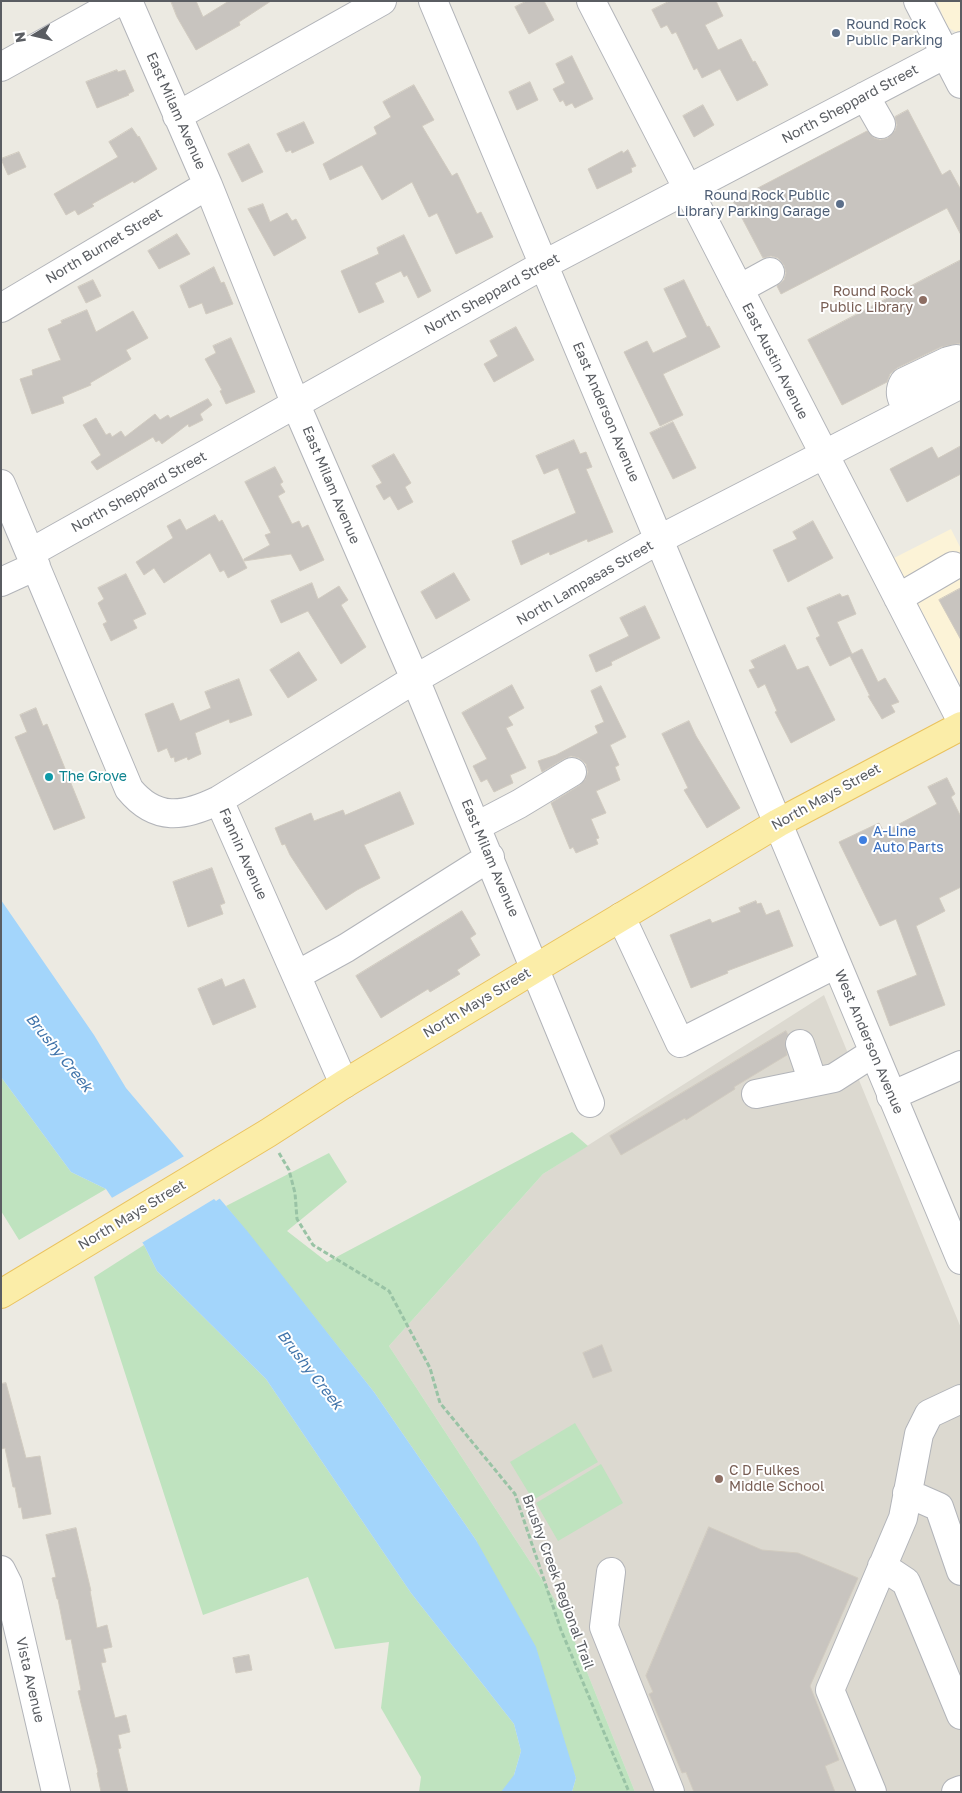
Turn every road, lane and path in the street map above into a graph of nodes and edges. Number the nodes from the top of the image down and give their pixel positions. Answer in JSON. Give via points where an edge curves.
{"nodes":[{"id":1,"x":120,"y":1,"type":"edge"},
{"id":2,"x":128,"y":1,"type":"edge"},
{"id":3,"x":382,"y":1,"type":"edge"},
{"id":4,"x":433,"y":1,"type":"edge"},
{"id":5,"x":591,"y":1,"type":"edge"},
{"id":6,"x":918,"y":1,"type":"edge"},
{"id":7,"x":953,"y":50,"type":"edge"},
{"id":8,"x":1,"y":67,"type":"edge"},
{"id":9,"x":961,"y":84,"type":"edge"},
{"id":10,"x":865,"y":96,"type":"junction"},
{"id":11,"x":177,"y":116,"type":"junction"},
{"id":12,"x":881,"y":124,"type":"dead end"},
{"id":13,"x":208,"y":185,"type":"junction"},
{"id":14,"x":688,"y":189,"type":"junction"},
{"id":15,"x":543,"y":265,"type":"junction"},
{"id":16,"x":770,"y":272,"type":"dead end"},
{"id":17,"x":739,"y":289,"type":"junction"},
{"id":18,"x":1,"y":308,"type":"edge"},
{"id":19,"x":961,"y":362,"type":"edge"},
{"id":20,"x":961,"y":384,"type":"edge"},
{"id":21,"x":296,"y":405,"type":"junction"},
{"id":22,"x":908,"y":411,"type":"junction"},
{"id":23,"x":823,"y":454,"type":"junction"},
{"id":24,"x":4,"y":498,"type":"edge"},
{"id":25,"x":660,"y":540,"type":"junction"},
{"id":26,"x":33,"y":559,"type":"junction"},
{"id":27,"x":953,"y":566,"type":"dead end"},
{"id":28,"x":1,"y":582,"type":"edge"},
{"id":29,"x":898,"y":598,"type":"junction"},
{"id":30,"x":415,"y":679,"type":"junction"},
{"id":31,"x":961,"y":720,"type":"edge"},
{"id":32,"x":961,"y":726,"type":"edge"},
{"id":33,"x":572,"y":772,"type":"dead end"},
{"id":34,"x":219,"y":800,"type":"junction"},
{"id":35,"x":778,"y":823,"type":"junction"},
{"id":36,"x":476,"y":826,"type":"junction"},
{"id":37,"x":490,"y":857,"type":"junction"},
{"id":38,"x":621,"y":917,"type":"junction"},
{"id":39,"x":836,"y":964,"type":"junction"},
{"id":40,"x":536,"y":968,"type":"junction"},
{"id":41,"x":297,"y":975,"type":"junction"},
{"id":42,"x":800,"y":1044,"type":"dead end"},
{"id":43,"x":873,"y":1053,"type":"junction"},
{"id":44,"x":961,"y":1065,"type":"edge"},
{"id":45,"x":814,"y":1082,"type":"junction"},
{"id":46,"x":344,"y":1084,"type":"junction"},
{"id":47,"x":756,"y":1094,"type":"dead end"},
{"id":48,"x":891,"y":1096,"type":"junction"},
{"id":49,"x":590,"y":1103,"type":"dead end"},
{"id":50,"x":268,"y":1133,"type":"junction"},
{"id":51,"x":961,"y":1260,"type":"edge"},
{"id":52,"x":1,"y":1294,"type":"edge"},
{"id":53,"x":961,"y":1398,"type":"edge"},
{"id":54,"x":908,"y":1493,"type":"junction"},
{"id":55,"x":882,"y":1566,"type":"junction"},
{"id":56,"x":1,"y":1570,"type":"edge"},
{"id":57,"x":961,"y":1571,"type":"edge"},
{"id":58,"x":611,"y":1572,"type":"dead end"},
{"id":59,"x":961,"y":1715,"type":"edge"},
{"id":60,"x":961,"y":1790,"type":"edge"},
{"id":61,"x":56,"y":1792,"type":"edge"},
{"id":62,"x":629,"y":1792,"type":"edge"},
{"id":63,"x":670,"y":1792,"type":"edge"},
{"id":64,"x":872,"y":1792,"type":"edge"},
{"id":65,"x":956,"y":1792,"type":"edge"}],
"edges":[{"from":1,"to":8,"type":"street"},
{"from":2,"to":11,"type":"street","name":"East Milam Avenue"},
{"from":3,"to":11,"type":"street"},
{"from":4,"to":15,"type":"street","name":"East Anderson Avenue"},
{"from":5,"to":14,"type":"street","name":"East Austin Avenue"},
{"from":6,"to":7,"type":"street"},
{"from":7,"to":9,"type":"street"},
{"from":7,"to":10,"type":"street","name":"North Sheppard Street"},
{"from":10,"to":12,"type":"street"},
{"from":10,"to":14,"type":"street","name":"North Sheppard Street"},
{"from":11,"to":13,"type":"street","name":"East Milam Avenue"},
{"from":13,"to":18,"type":"street","name":"North Burnet Street"},
{"from":13,"to":21,"type":"street","name":"East Milam Avenue"},
{"from":14,"to":15,"type":"street","name":"North Sheppard Street"},
{"from":14,"to":17,"type":"street","name":"East Austin Avenue"},
{"from":15,"to":21,"type":"street","name":"North Sheppard Street"},
{"from":15,"to":25,"type":"street","name":"East Anderson Avenue"},
{"from":16,"to":17,"type":"street"},
{"from":17,"to":23,"type":"street","name":"East Austin Avenue"},
{"from":19,"to":22,"type":"street","via":[[956,359],[948,361],[904,382],[900,396]]},
{"from":20,"to":22,"type":"street","name":"North Lampasas Street"},
{"from":21,"to":26,"type":"street","name":"North Sheppard Street"},
{"from":21,"to":30,"type":"street","name":"East Milam Avenue"},
{"from":22,"to":23,"type":"street","name":"North Lampasas Street"},
{"from":23,"to":25,"type":"street","name":"North Lampasas Street"},
{"from":23,"to":29,"type":"street","name":"East Austin Avenue"},
{"from":24,"to":26,"type":"street","name":"Fannin Avenue"},
{"from":25,"to":30,"type":"street","name":"North Lampasas Street"},
{"from":25,"to":35,"type":"street","name":"East Anderson Avenue"},
{"from":26,"to":28,"type":"street","name":"North Sheppard Street"},
{"from":26,"to":34,"type":"street","name":"Fannin Avenue","via":[[129,789],[144,804],[174,814]]},
{"from":27,"to":29,"type":"street"},
{"from":29,"to":31,"type":"street","name":"East Austin Avenue"},
{"from":30,"to":34,"type":"street","name":"North Lampasas Street"},
{"from":30,"to":36,"type":"street","name":"East Milam Avenue"},
{"from":32,"to":35,"type":"main road","name":"North Mays Street"},
{"from":33,"to":36,"type":"street"},
{"from":34,"to":41,"type":"street","name":"Fannin Avenue"},
{"from":35,"to":38,"type":"main road","name":"North Mays Street"},
{"from":35,"to":39,"type":"street","name":"West Anderson Avenue"},
{"from":36,"to":37,"type":"street","name":"East Milam Avenue"},
{"from":37,"to":40,"type":"street","name":"East Milam Avenue"},
{"from":37,"to":41,"type":"street","via":[[346,948]]},
{"from":38,"to":39,"type":"street","via":[[680,1043]]},
{"from":38,"to":40,"type":"main road","name":"North Mays Street"},
{"from":39,"to":43,"type":"street","name":"West Anderson Avenue"},
{"from":40,"to":46,"type":"main road","name":"North Mays Street"},
{"from":40,"to":49,"type":"street","name":"East Milam Avenue"},
{"from":41,"to":46,"type":"street","name":"Fannin Avenue"},
{"from":42,"to":45,"type":"street"},
{"from":43,"to":45,"type":"street","via":[[834,1078]]},
{"from":43,"to":48,"type":"street","name":"West Anderson Avenue"},
{"from":44,"to":48,"type":"street"},
{"from":45,"to":47,"type":"street"},
{"from":46,"to":50,"type":"main road","name":"North Mays Street"},
{"from":48,"to":51,"type":"street","name":"West Anderson Avenue"},
{"from":50,"to":52,"type":"main road","name":"North Mays Street"},
{"from":50,"to":62,"type":"path","name":"Brushy Creek Regional Trail","via":[[290,1170],[297,1218],[312,1245],[389,1291],[430,1368],[440,1403],[515,1494],[561,1630]]},
{"from":53,"to":54,"type":"street","via":[[929,1414],[919,1434]]},
{"from":54,"to":55,"type":"street","via":[[903,1518]]},
{"from":54,"to":57,"type":"street","via":[[939,1507]]},
{"from":55,"to":59,"type":"street","via":[[906,1582]]},
{"from":55,"to":64,"type":"street","via":[[830,1690]]},
{"from":56,"to":61,"type":"street","name":"Vista Avenue","via":[[8,1584]]},
{"from":58,"to":63,"type":"street","via":[[604,1627]]},
{"from":60,"to":65,"type":"street"}]}
